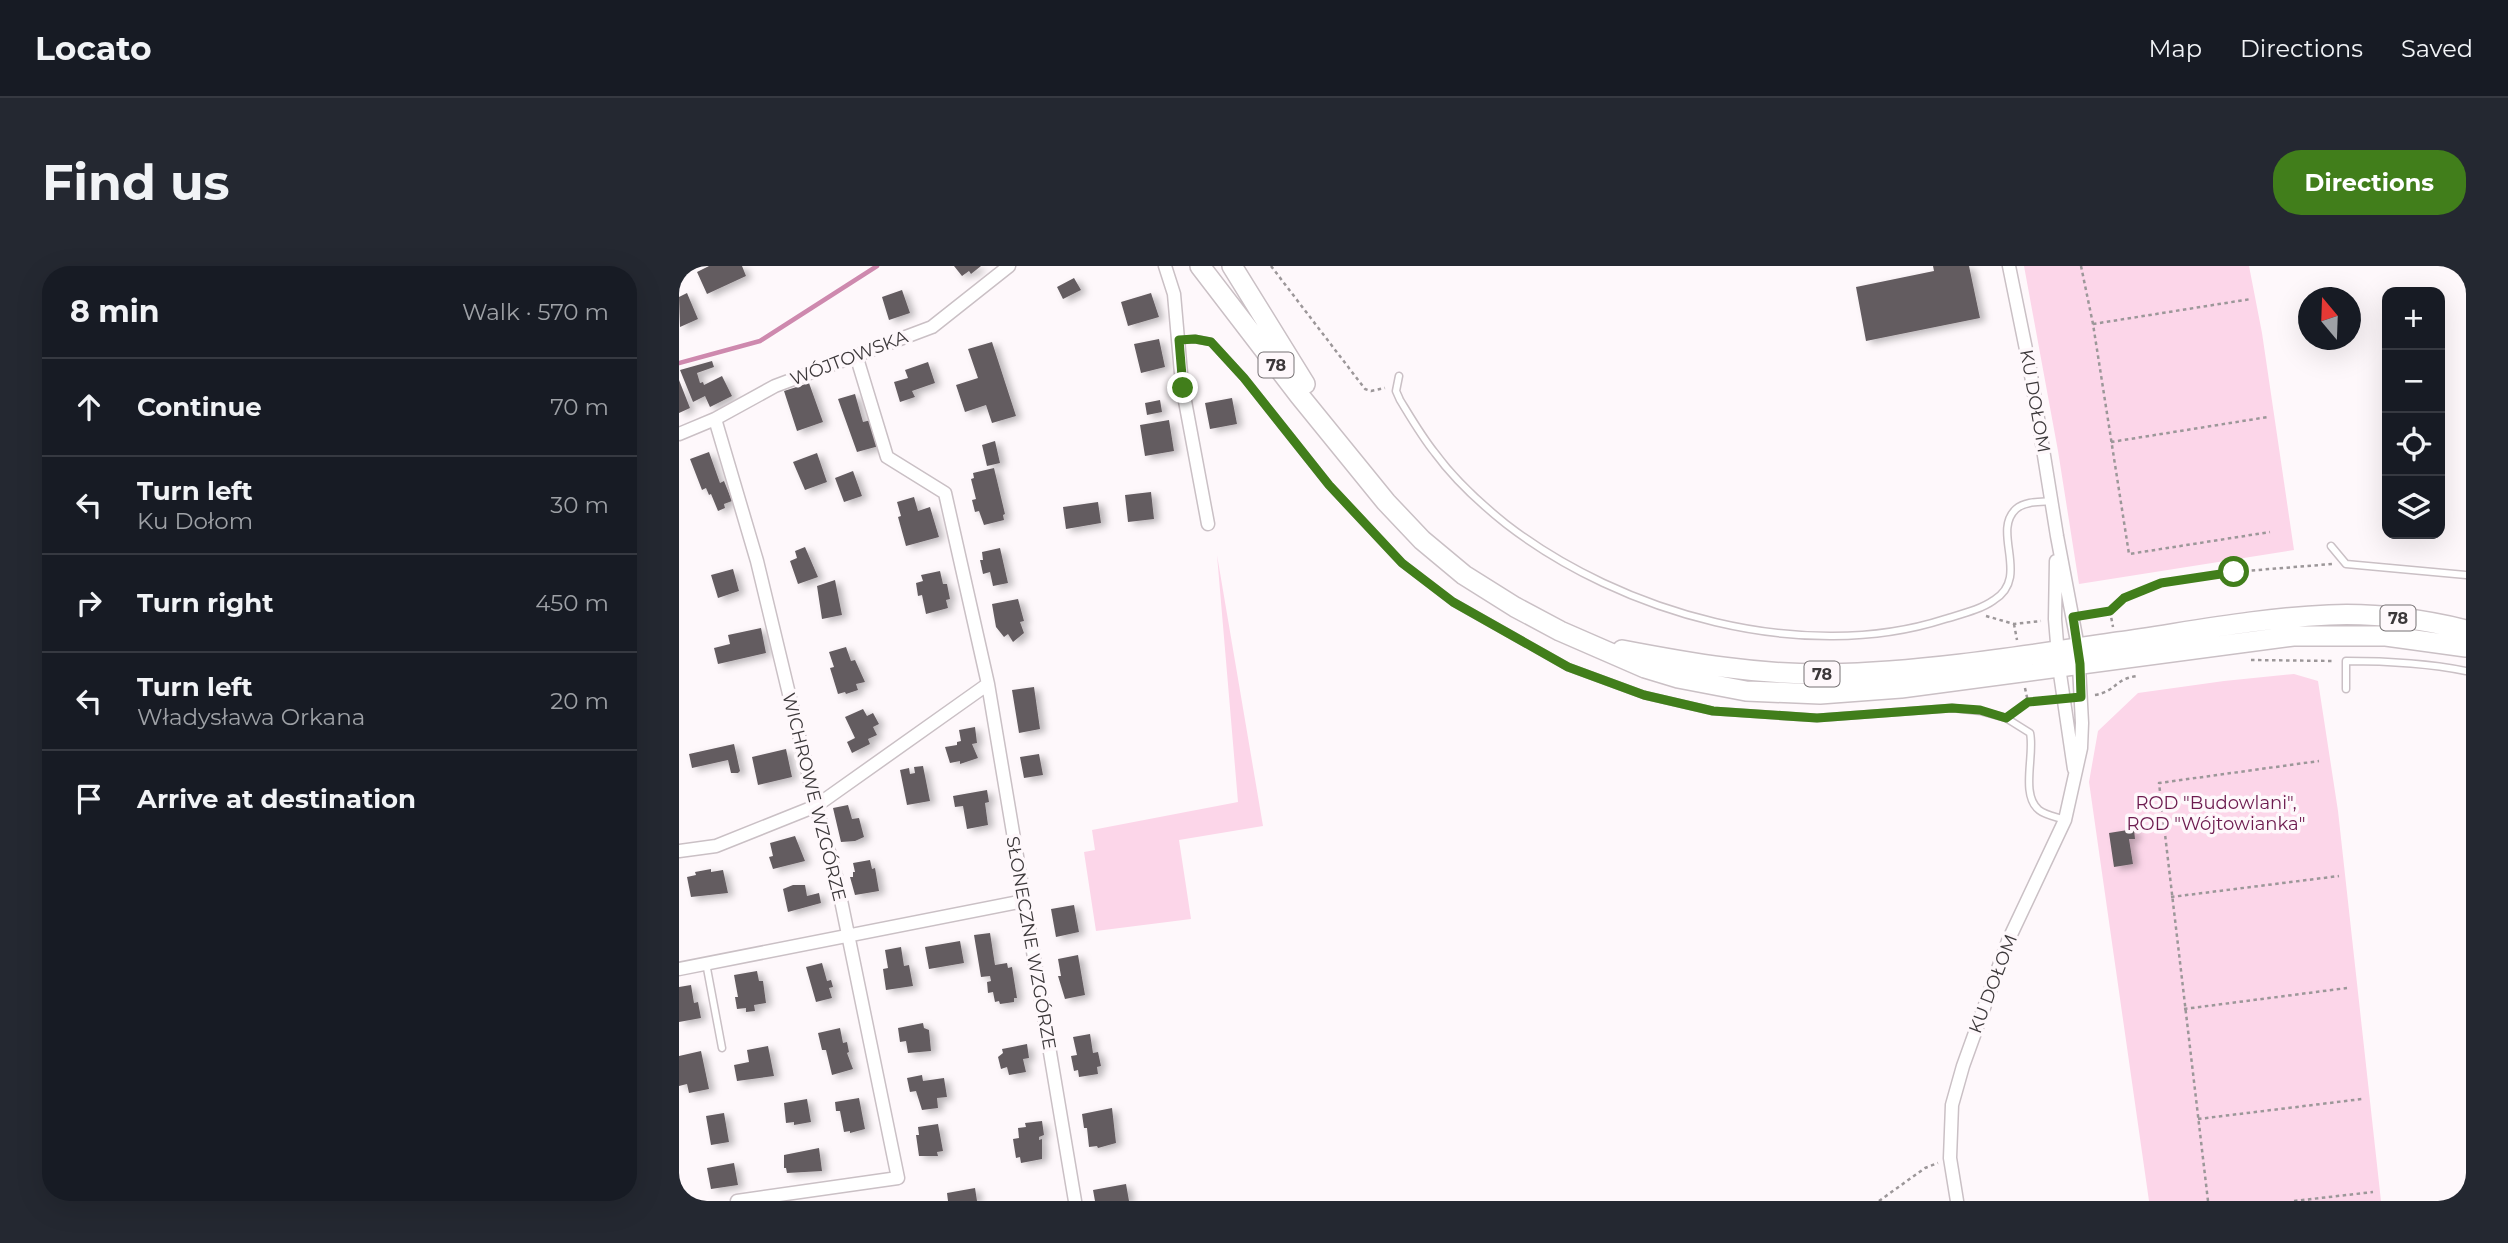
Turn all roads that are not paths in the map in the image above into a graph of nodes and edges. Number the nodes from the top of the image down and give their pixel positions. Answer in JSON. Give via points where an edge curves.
{"nodes":[{"id":1,"x":1009,"y":266,"type":"edge"},
{"id":2,"x":1165,"y":266,"type":"edge"},
{"id":3,"x":1200,"y":266,"type":"edge"},
{"id":4,"x":1232,"y":266,"type":"edge"},
{"id":5,"x":2009,"y":266,"type":"edge"},
{"id":6,"x":1179,"y":340,"type":"junction"},
{"id":7,"x":856,"y":355,"type":"junction"},
{"id":8,"x":1399,"y":376,"type":"dead end"},
{"id":9,"x":715,"y":419,"type":"junction"},
{"id":10,"x":679,"y":434,"type":"edge"},
{"id":11,"x":1354,"y":462,"type":"junction"},
{"id":12,"x":2052,"y":501,"type":"junction"},
{"id":13,"x":1208,"y":523,"type":"dead end"},
{"id":14,"x":2057,"y":536,"type":"junction"},
{"id":15,"x":2331,"y":547,"type":"dead end"},
{"id":16,"x":2466,"y":575,"type":"edge"},
{"id":17,"x":2466,"y":629,"type":"edge"},
{"id":18,"x":2466,"y":647,"type":"edge"},
{"id":19,"x":2079,"y":656,"type":"junction"},
{"id":20,"x":2058,"y":658,"type":"junction"},
{"id":21,"x":2466,"y":671,"type":"edge"},
{"id":22,"x":988,"y":684,"type":"junction"},
{"id":23,"x":2346,"y":689,"type":"dead end"},
{"id":24,"x":2075,"y":776,"type":"junction"},
{"id":25,"x":815,"y":806,"type":"junction"},
{"id":26,"x":2065,"y":820,"type":"junction"},
{"id":27,"x":679,"y":851,"type":"edge"},
{"id":28,"x":1024,"y":901,"type":"junction"},
{"id":29,"x":848,"y":934,"type":"junction"},
{"id":30,"x":706,"y":964,"type":"junction"},
{"id":31,"x":679,"y":969,"type":"edge"},
{"id":32,"x":722,"y":1048,"type":"dead end"},
{"id":33,"x":737,"y":1201,"type":"edge"},
{"id":34,"x":1075,"y":1201,"type":"edge"},
{"id":35,"x":1957,"y":1201,"type":"edge"}],
"edges":[{"from":1,"to":7,"type":"street","name":"WÓJTOWSKA","via":[[932,327]]},
{"from":2,"to":6,"type":"street","via":[[1174,294]]},
{"from":3,"to":11,"type":"main road","number":"78"},
{"from":4,"to":11,"type":"main road","number":"78"},
{"from":5,"to":12,"type":"street","name":"KU DOŁOM"},
{"from":6,"to":13,"type":"street","via":[[1182,385]]},
{"from":6,"to":26,"type":"lane","via":[[1211,342],[1329,485],[1402,563],[1453,602],[1568,667],[1644,695],[1713,711],[1817,718],[1952,708],[2006,718],[2030,733],[2029,788],[2034,804]]},
{"from":7,"to":9,"type":"street","name":"WÓJTOWSKA","via":[[775,386]]},
{"from":7,"to":22,"type":"street","name":"SŁONECZNE WZGÓRZE","via":[[887,457],[945,493]]},
{"from":8,"to":12,"type":"lane","via":[[1396,391],[1435,454],[1507,524],[1605,583],[1653,604],[1713,621],[1838,636],[1894,632],[1977,608],[2000,596],[2011,578],[2009,519],[2017,508]]},
{"from":9,"to":10,"type":"street","name":"WÓJTOWSKA"},
{"from":9,"to":25,"type":"street","name":"WICHROWE WZGÓRZE","via":[[757,561]]},
{"from":11,"to":20,"type":"main road","number":"78","via":[[1422,540],[1464,575],[1560,631],[1678,678],[1746,691],[1857,692]]},
{"from":12,"to":14,"type":"street","name":"KU DOŁOM"},
{"from":14,"to":19,"type":"street","name":"KU DOŁOM"},
{"from":14,"to":20,"type":"street","name":"KU DOŁOM"},
{"from":15,"to":16,"type":"lane","via":[[2346,565]]},
{"from":17,"to":19,"type":"main road","number":"78","via":[[2412,619],[2330,615],[2236,624]]},
{"from":18,"to":19,"type":"main road","number":"78","via":[[2386,636],[2293,636]]},
{"from":19,"to":20,"type":"main road","number":"78"},
{"from":19,"to":24,"type":"street","name":"KU DOŁOM","via":[[2081,748]]},
{"from":20,"to":24,"type":"street","name":"KU DOŁOM"},
{"from":21,"to":23,"type":"lane","via":[[2346,661]]},
{"from":22,"to":25,"type":"street"},
{"from":22,"to":28,"type":"street","name":"SŁONECZNE WZGÓRZE"},
{"from":24,"to":26,"type":"street","name":"KU DOŁOM"},
{"from":25,"to":27,"type":"street","via":[[716,846]]},
{"from":25,"to":29,"type":"street","name":"WICHROWE WZGÓRZE"},
{"from":26,"to":35,"type":"street","name":"KU DOŁOM","via":[[2008,941],[1963,1066],[1952,1105],[1951,1158]]},
{"from":28,"to":29,"type":"street"},
{"from":28,"to":34,"type":"street","name":"SŁONECZNE WZGÓRZE"},
{"from":29,"to":30,"type":"street"},
{"from":29,"to":33,"type":"street","name":"WICHROWE WZGÓRZE","via":[[898,1178]]},
{"from":30,"to":31,"type":"street"},
{"from":30,"to":32,"type":"lane"}]}
